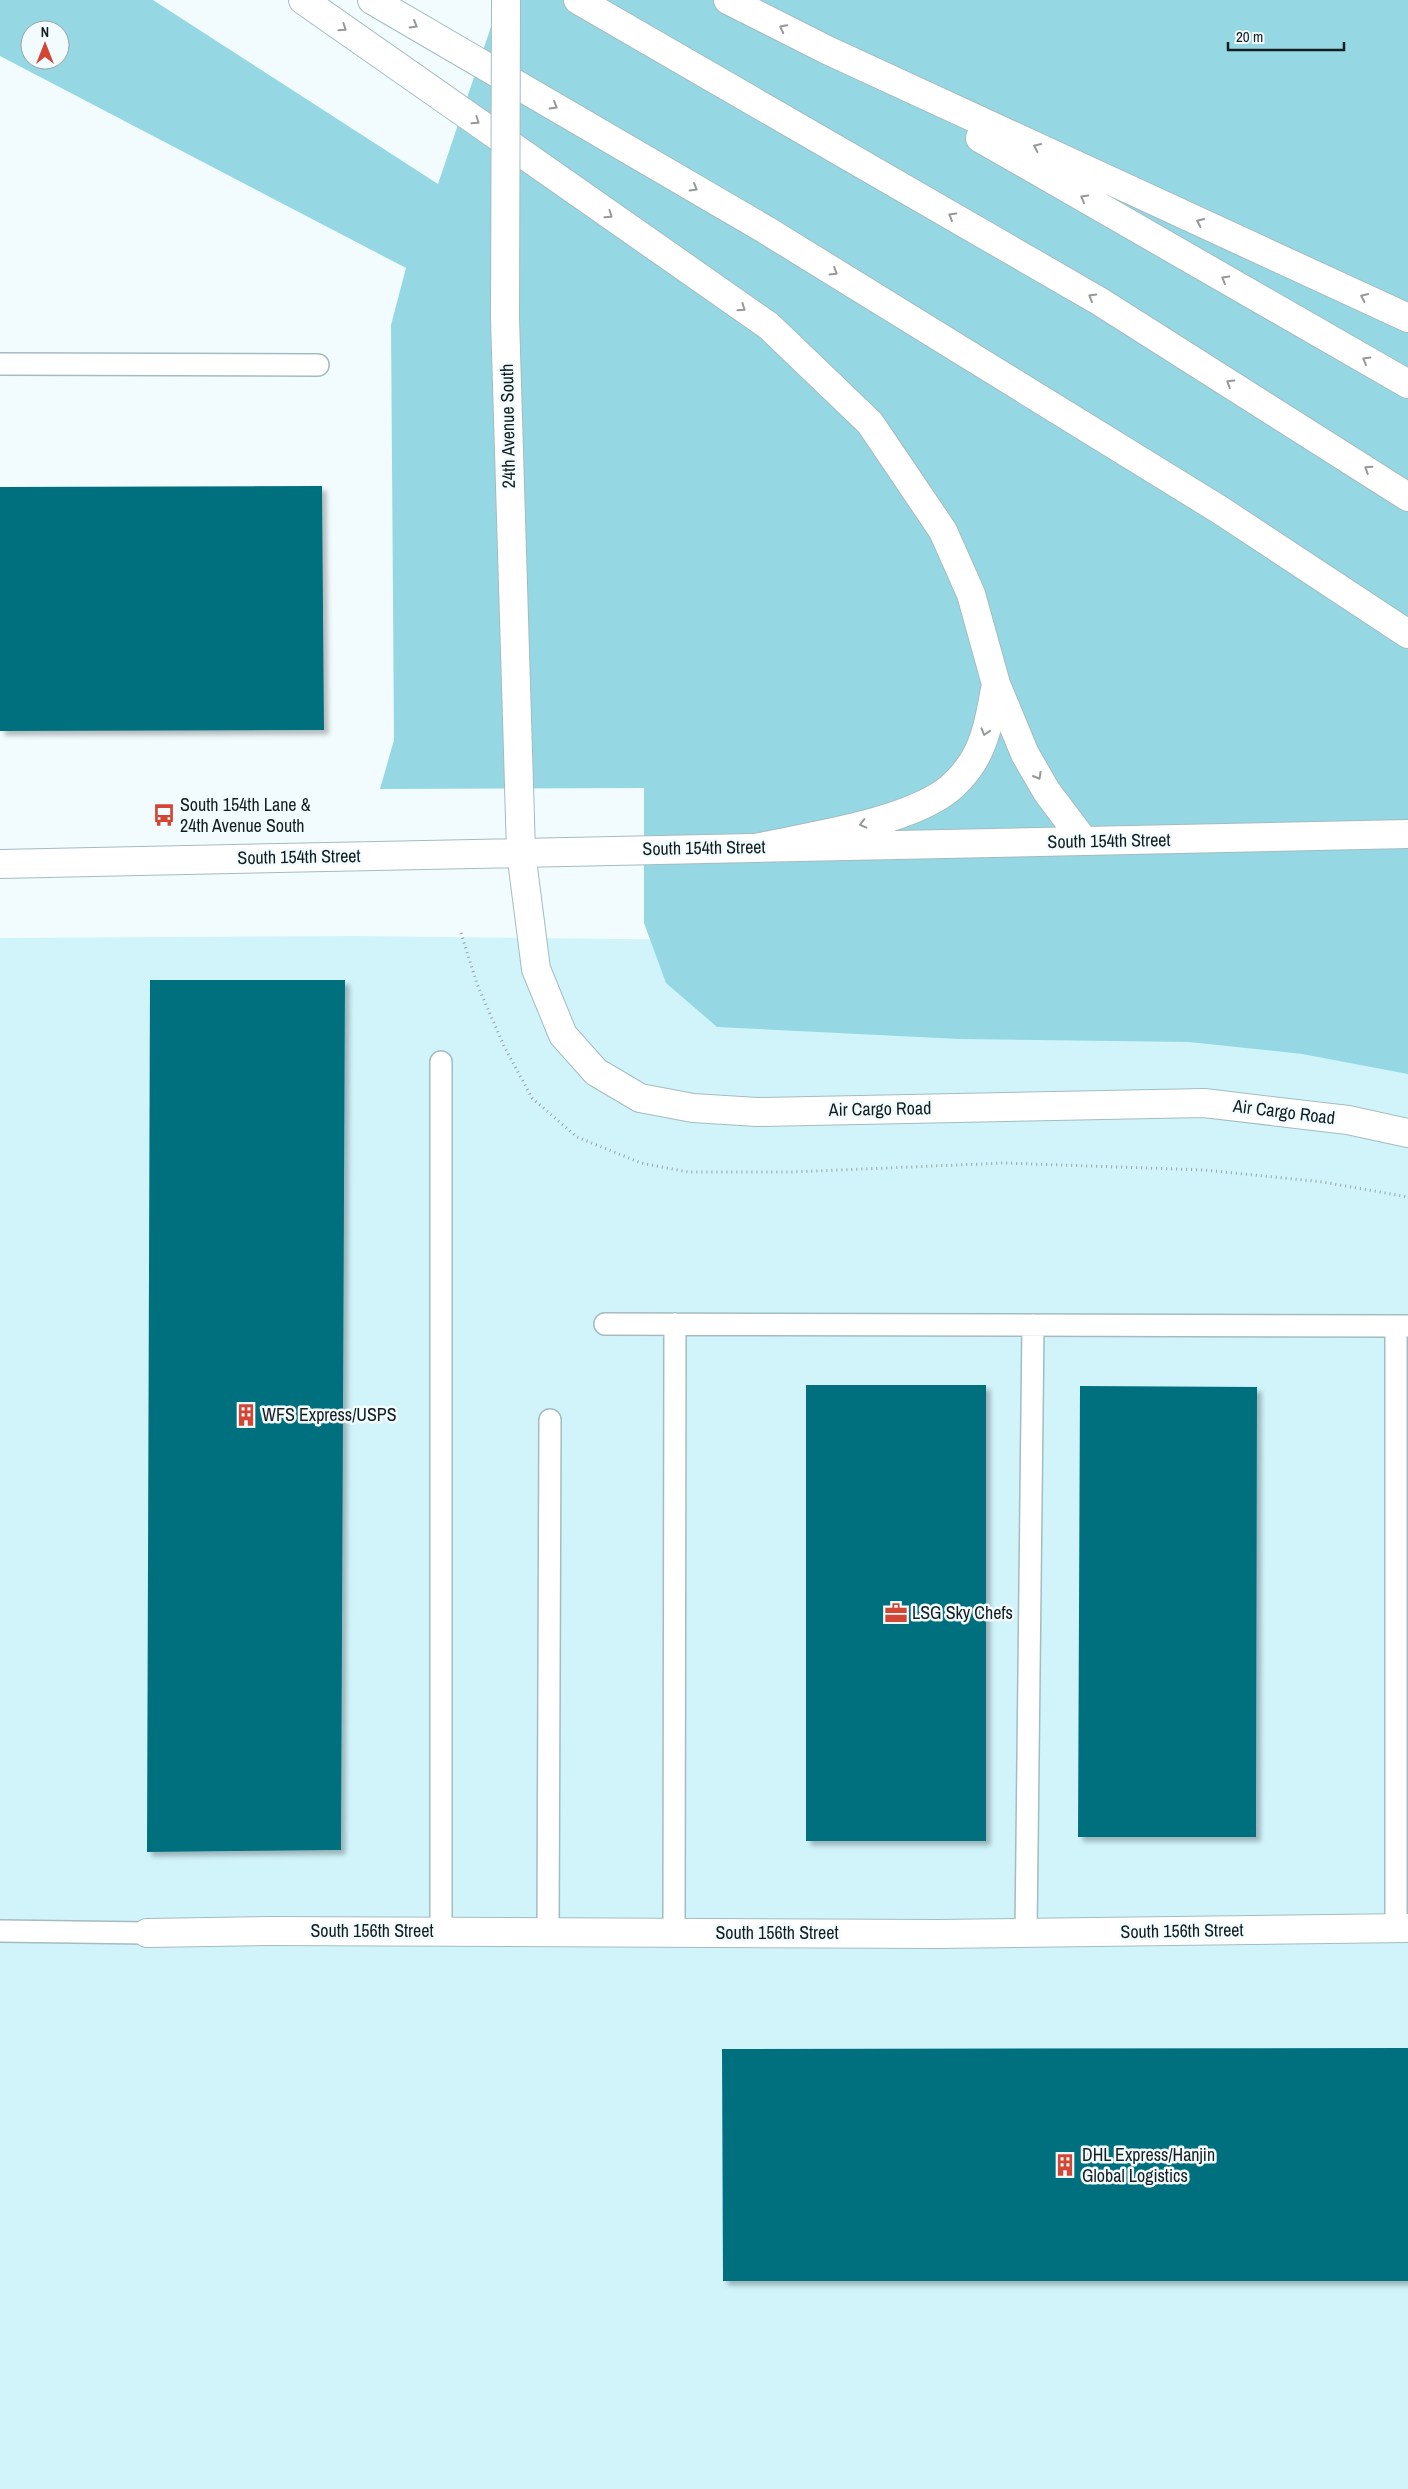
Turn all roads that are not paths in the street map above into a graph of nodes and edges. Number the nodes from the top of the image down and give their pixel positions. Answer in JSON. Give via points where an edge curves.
{"nodes":[{"id":1,"x":303,"y":0,"type":"edge"},
{"id":2,"x":372,"y":0,"type":"edge"},
{"id":3,"x":506,"y":0,"type":"edge"},
{"id":4,"x":578,"y":0,"type":"edge"},
{"id":5,"x":728,"y":0,"type":"edge"},
{"id":6,"x":826,"y":50,"type":"junction"},
{"id":7,"x":1408,"y":318,"type":"edge"},
{"id":8,"x":0,"y":364,"type":"edge"},
{"id":9,"x":318,"y":365,"type":"dead end"},
{"id":10,"x":1408,"y":384,"type":"edge"},
{"id":11,"x":1408,"y":497,"type":"edge"},
{"id":12,"x":1408,"y":634,"type":"edge"},
{"id":13,"x":996,"y":684,"type":"junction"},
{"id":14,"x":1408,"y":834,"type":"edge"},
{"id":15,"x":1084,"y":841,"type":"junction"},
{"id":16,"x":760,"y":847,"type":"junction"},
{"id":17,"x":521,"y":852,"type":"junction"},
{"id":18,"x":0,"y":864,"type":"edge"},
{"id":19,"x":441,"y":1062,"type":"dead end"},
{"id":20,"x":1408,"y":1133,"type":"edge"},
{"id":21,"x":605,"y":1324,"type":"dead end"},
{"id":22,"x":675,"y":1324,"type":"junction"},
{"id":23,"x":1033,"y":1325,"type":"junction"},
{"id":24,"x":1402,"y":1326,"type":"edge"},
{"id":25,"x":550,"y":1420,"type":"dead end"},
{"id":26,"x":1402,"y":1928,"type":"edge"},
{"id":27,"x":0,"y":1931,"type":"edge"},
{"id":28,"x":441,"y":1932,"type":"junction"},
{"id":29,"x":548,"y":1932,"type":"junction"},
{"id":30,"x":147,"y":1933,"type":"joint"},
{"id":31,"x":674,"y":1933,"type":"junction"},
{"id":32,"x":1026,"y":1933,"type":"junction"}],
"edges":[{"from":1,"to":13,"type":"main road","one_way":true,"via":[[769,326],[870,423],[943,531],[971,594]]},
{"from":2,"to":12,"type":"main road","one_way":true,"via":[[766,230],[1220,510]]},
{"from":3,"to":17,"type":"main road","name":"24th Avenue South","bridge":true,"via":[[505,318]]},
{"from":11,"to":4,"type":"main road","one_way":true,"via":[[1099,301]]},
{"from":6,"to":5,"type":"main road","one_way":true},
{"from":7,"to":6,"type":"main road","one_way":true},
{"from":10,"to":6,"type":"main road","one_way":true},
{"from":8,"to":9,"type":"lane"},
{"from":13,"to":15,"type":"main road","one_way":true,"via":[[1029,762],[1046,792]]},
{"from":13,"to":16,"type":"main road","one_way":true,"via":[[986,732],[975,758],[940,796],[905,813]]},
{"from":14,"to":15,"type":"main road","name":"South 154th Street"},
{"from":15,"to":16,"type":"main road","name":"South 154th Street"},
{"from":16,"to":17,"type":"main road","name":"South 154th Street"},
{"from":17,"to":18,"type":"main road","name":"South 154th Street"},
{"from":17,"to":20,"type":"main road","name":"Air Cargo Road","via":[[536,968],[563,1035],[596,1072],[640,1098],[693,1108],[758,1112],[1204,1103],[1348,1120]]},
{"from":19,"to":28,"type":"lane"},
{"from":21,"to":22,"type":"lane"},
{"from":22,"to":23,"type":"lane"},
{"from":22,"to":31,"type":"lane"},
{"from":23,"to":24,"type":"lane"},
{"from":23,"to":32,"type":"lane"},
{"from":24,"to":26,"type":"lane"},
{"from":25,"to":29,"type":"lane"},
{"from":26,"to":32,"type":"main road","name":"South 156th Street"},
{"from":27,"to":30,"type":"lane"},
{"from":28,"to":29,"type":"main road","name":"South 156th Street"},
{"from":28,"to":30,"type":"main road","name":"South 156th Street"},
{"from":29,"to":31,"type":"main road","name":"South 156th Street"},
{"from":31,"to":32,"type":"main road","name":"South 156th Street"}]}
